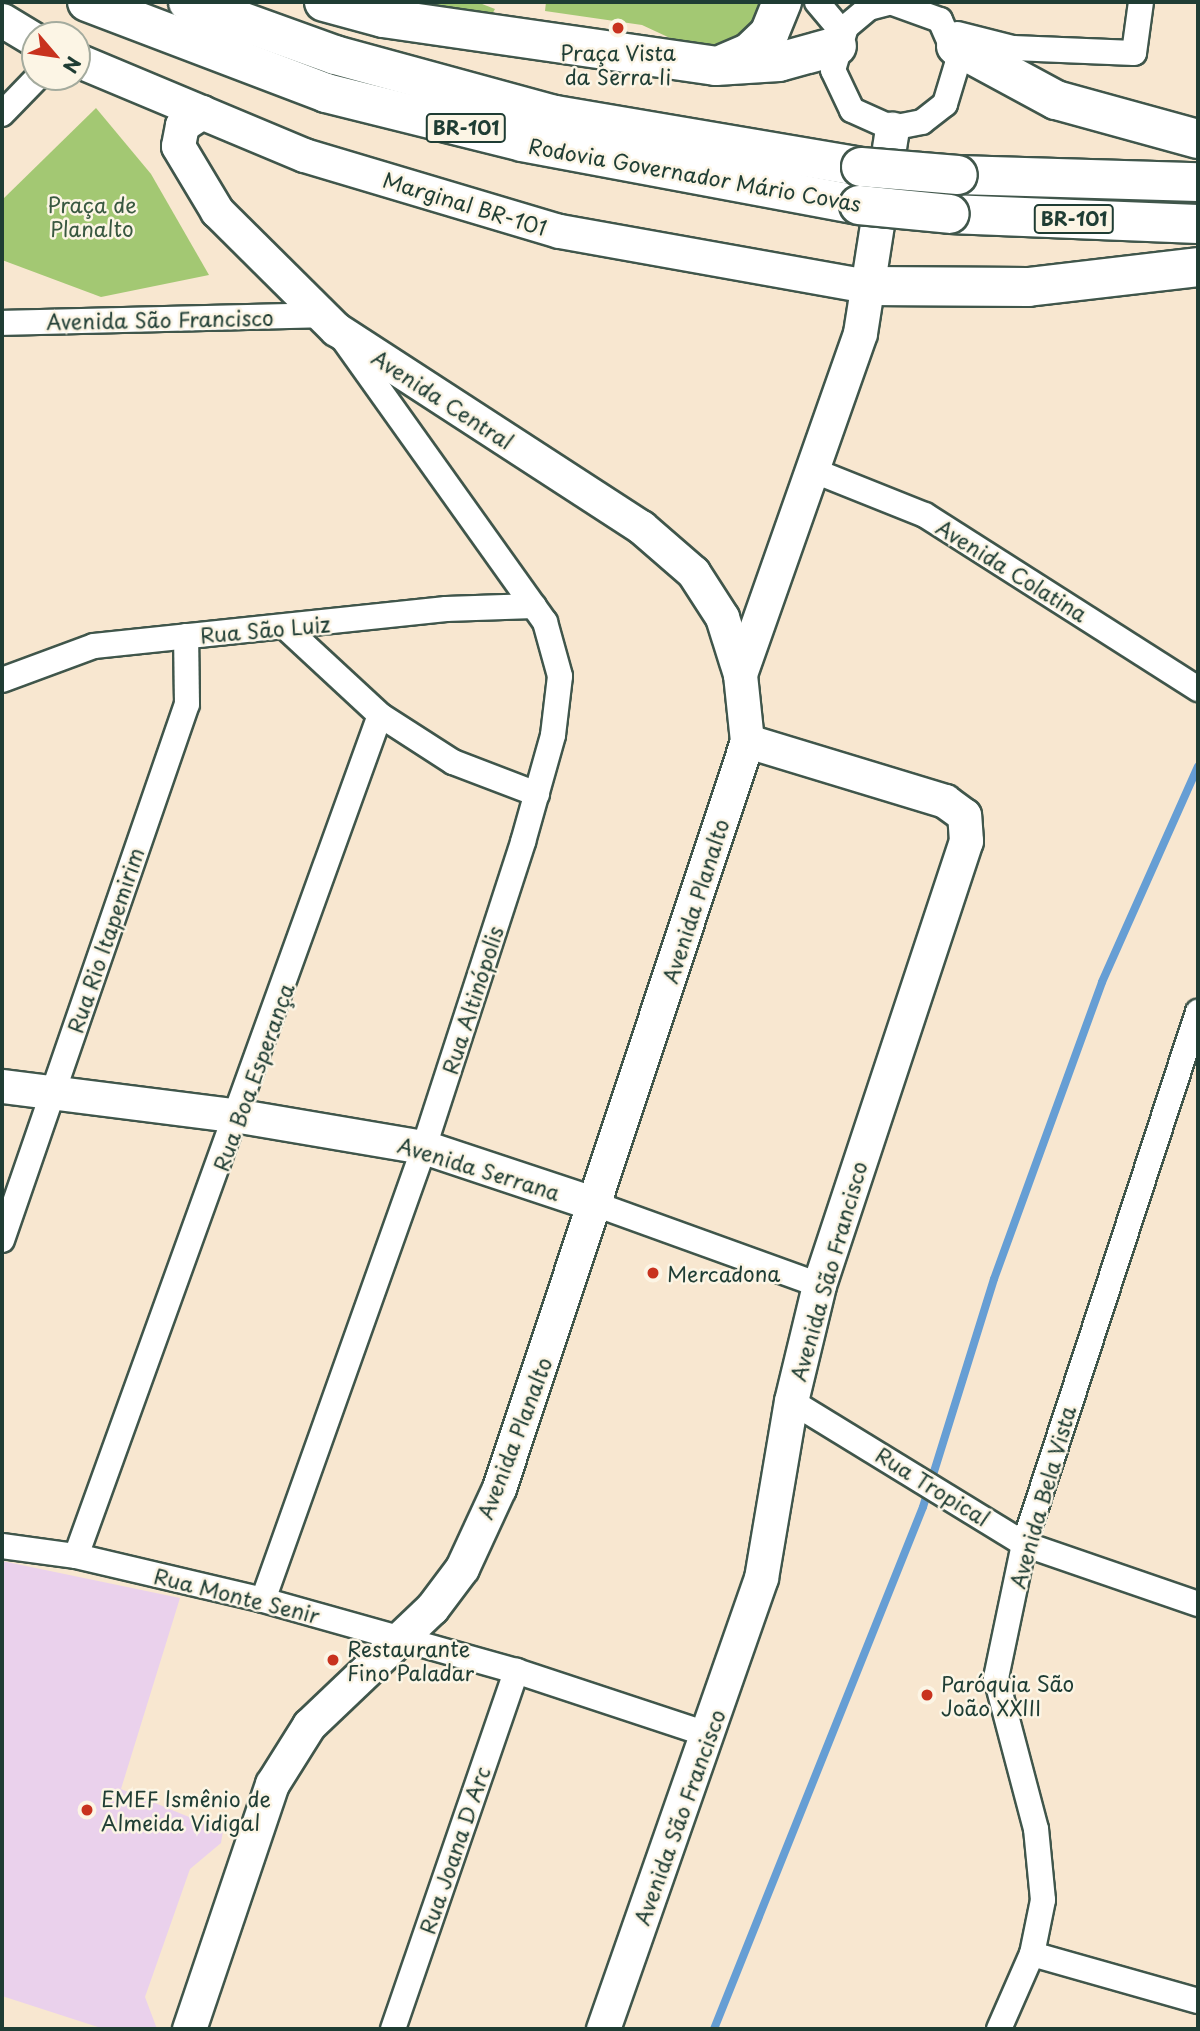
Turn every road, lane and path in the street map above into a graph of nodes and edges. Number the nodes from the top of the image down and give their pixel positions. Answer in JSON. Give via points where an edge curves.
{"nodes":[{"id":1,"x":88,"y":2,"type":"edge"},
{"id":2,"x":188,"y":2,"type":"edge"},
{"id":3,"x":324,"y":2,"type":"edge"},
{"id":4,"x":782,"y":2,"type":"edge"},
{"id":5,"x":817,"y":2,"type":"edge"},
{"id":6,"x":898,"y":2,"type":"edge"},
{"id":7,"x":1141,"y":2,"type":"edge"},
{"id":8,"x":2,"y":20,"type":"edge"},
{"id":9,"x":21,"y":32,"type":"edge"},
{"id":10,"x":839,"y":39,"type":"junction"},
{"id":11,"x":952,"y":39,"type":"junction"},
{"id":12,"x":91,"y":66,"type":"edge"},
{"id":13,"x":716,"y":66,"type":"junction"},
{"id":14,"x":24,"y":91,"type":"edge"},
{"id":15,"x":202,"y":112,"type":"junction"},
{"id":16,"x":2,"y":114,"type":"edge"},
{"id":17,"x":892,"y":128,"type":"junction"},
{"id":18,"x":1198,"y":139,"type":"edge"},
{"id":19,"x":1198,"y":183,"type":"edge"},
{"id":20,"x":1198,"y":224,"type":"edge"},
{"id":21,"x":1198,"y":267,"type":"edge"},
{"id":22,"x":869,"y":286,"type":"junction"},
{"id":23,"x":327,"y":322,"type":"junction"},
{"id":24,"x":2,"y":323,"type":"edge"},
{"id":25,"x":439,"y":396,"type":"junction"},
{"id":26,"x":404,"y":425,"type":"junction"},
{"id":27,"x":815,"y":471,"type":"junction"},
{"id":28,"x":692,"y":572,"type":"junction"},
{"id":29,"x":764,"y":600,"type":"junction"},
{"id":30,"x":534,"y":606,"type":"junction"},
{"id":31,"x":287,"y":629,"type":"junction"},
{"id":32,"x":186,"y":636,"type":"junction"},
{"id":33,"x":740,"y":674,"type":"junction"},
{"id":34,"x":2,"y":680,"type":"edge"},
{"id":35,"x":1198,"y":689,"type":"edge"},
{"id":36,"x":380,"y":715,"type":"junction"},
{"id":37,"x":747,"y":741,"type":"junction"},
{"id":38,"x":537,"y":794,"type":"junction"},
{"id":39,"x":1198,"y":1012,"type":"edge"},
{"id":40,"x":1187,"y":1076,"type":"edge"},
{"id":41,"x":2,"y":1086,"type":"edge"},
{"id":42,"x":53,"y":1092,"type":"junction"},
{"id":43,"x":240,"y":1116,"type":"junction"},
{"id":44,"x":424,"y":1147,"type":"junction"},
{"id":45,"x":598,"y":1205,"type":"junction"},
{"id":46,"x":2,"y":1240,"type":"edge"},
{"id":47,"x":819,"y":1285,"type":"junction"},
{"id":48,"x":791,"y":1401,"type":"junction"},
{"id":49,"x":1024,"y":1544,"type":"junction"},
{"id":50,"x":2,"y":1546,"type":"edge"},
{"id":51,"x":76,"y":1556,"type":"junction"},
{"id":52,"x":263,"y":1600,"type":"junction"},
{"id":53,"x":1198,"y":1604,"type":"edge"},
{"id":54,"x":395,"y":1637,"type":"junction"},
{"id":55,"x":516,"y":1671,"type":"junction"},
{"id":56,"x":709,"y":1735,"type":"junction"},
{"id":57,"x":1032,"y":1954,"type":"junction"},
{"id":58,"x":1198,"y":2001,"type":"edge"},
{"id":59,"x":189,"y":2029,"type":"edge"},
{"id":60,"x":393,"y":2029,"type":"edge"},
{"id":61,"x":603,"y":2029,"type":"edge"},
{"id":62,"x":999,"y":2029,"type":"edge"}],
"edges":[{"from":1,"to":20,"type":"main road","name":"Rodovia Governador Mário Covas","number":"BR-101","bridge":true,"via":[[326,93],[522,142],[859,205],[950,214]]},
{"from":2,"to":19,"type":"main road","name":"Rodovia Governador Mário Covas","number":"BR-101","bridge":true,"via":[[335,55],[555,116],[862,167]]},
{"from":3,"to":13,"type":"main road","via":[[383,18]]},
{"from":4,"to":13,"type":"main road","via":[[769,34],[749,54]]},
{"from":5,"to":10,"type":"street"},
{"from":6,"to":10,"type":"street","via":[[856,16]]},
{"from":6,"to":11,"type":"street","via":[[928,11]]},
{"from":7,"to":11,"type":"street","via":[[1134,53],[1013,48]]},
{"from":8,"to":9,"type":"street"},
{"from":10,"to":13,"type":"main road","via":[[779,62]]},
{"from":10,"to":17,"type":"street","via":[[833,70],[842,99],[863,120]]},
{"from":11,"to":17,"type":"street","via":[[957,76],[945,104],[922,122]]},
{"from":11,"to":18,"type":"main road","via":[[1056,100]]},
{"from":12,"to":15,"type":"street","name":"Marginal BR-101"},
{"from":14,"to":16,"type":"street"},
{"from":15,"to":22,"type":"street","name":"Marginal BR-101","via":[[304,155],[559,231]]},
{"from":15,"to":23,"type":"street","name":"Avenida Central","via":[[182,124],[178,146],[188,170],[217,211]]},
{"from":17,"to":22,"type":"street","name":"Avenida Planalto"},
{"from":21,"to":22,"type":"main road","via":[[1028,287]]},
{"from":22,"to":27,"type":"street","name":"Avenida Planalto","via":[[860,333]]},
{"from":23,"to":24,"type":"street","name":"Avenida São Francisco"},
{"from":23,"to":25,"type":"street","name":"Avenida Central"},
{"from":23,"to":26,"type":"street","name":"Rua Altinópolis"},
{"from":25,"to":26,"type":"street","via":[[410,405]]},
{"from":25,"to":28,"type":"street","name":"Avenida Central","via":[[641,527]]},
{"from":26,"to":30,"type":"street","name":"Rua Altinópolis"},
{"from":27,"to":29,"type":"street","name":"Avenida Planalto"},
{"from":27,"to":35,"type":"street","name":"Avenida Colatina","via":[[925,515]]},
{"from":28,"to":29,"type":"street","via":[[743,601]]},
{"from":28,"to":33,"type":"street","name":"Avenida Central","via":[[722,617]]},
{"from":29,"to":33,"type":"street","name":"Avenida Planalto"},
{"from":30,"to":31,"type":"street","name":"Rua São Luiz","via":[[446,608]]},
{"from":30,"to":38,"type":"street","name":"Rua Altinópolis","via":[[560,676],[553,735]]},
{"from":31,"to":32,"type":"street","name":"Rua São Luiz"},
{"from":31,"to":36,"type":"street"},
{"from":32,"to":34,"type":"street","name":"Rua São Luiz","via":[[94,646]]},
{"from":32,"to":42,"type":"street","name":"Rua Rio Itapemirim","via":[[187,704]]},
{"from":33,"to":37,"type":"street","name":"Avenida Planalto"},
{"from":36,"to":38,"type":"street","via":[[453,762]]},
{"from":36,"to":43,"type":"street","name":"Rua Boa Esperança"},
{"from":37,"to":45,"type":"street","name":"Avenida Planalto"},
{"from":37,"to":47,"type":"street","name":"Avenida São Francisco","via":[[945,801],[964,815],[966,841]]},
{"from":38,"to":44,"type":"street","name":"Rua Altinópolis"},
{"from":39,"to":40,"type":"street","name":"Avenida Bela Vista"},
{"from":40,"to":49,"type":"street","name":"Avenida Bela Vista"},
{"from":41,"to":42,"type":"street","name":"Avenida Serrana"},
{"from":42,"to":43,"type":"street","name":"Avenida Serrana"},
{"from":42,"to":46,"type":"street","name":"Rua Rio Itapemirim"},
{"from":43,"to":44,"type":"street","name":"Avenida Serrana"},
{"from":43,"to":51,"type":"street","name":"Rua Boa Esperança"},
{"from":44,"to":45,"type":"street","name":"Avenida Serrana"},
{"from":44,"to":52,"type":"street","name":"Rua Altinópolis"},
{"from":45,"to":47,"type":"street","name":"Avenida Serrana"},
{"from":45,"to":54,"type":"street","name":"Avenida Planalto","via":[[494,1499],[461,1568],[432,1608]]},
{"from":47,"to":48,"type":"street","name":"Avenida São Francisco"},
{"from":48,"to":49,"type":"street","name":"Rua Tropical"},
{"from":48,"to":56,"type":"street","name":"Avenida São Francisco","via":[[761,1578]]},
{"from":49,"to":53,"type":"street","name":"Rua Tropical"},
{"from":49,"to":57,"type":"street","name":"Avenida Bela Vista","via":[[996,1678],[1036,1829],[1043,1900]]},
{"from":50,"to":51,"type":"street","name":"Rua Monte Senir"},
{"from":51,"to":52,"type":"street","name":"Rua Monte Senir"},
{"from":52,"to":54,"type":"street","name":"Rua Monte Senir"},
{"from":54,"to":55,"type":"street","name":"Rua Monte Senir"},
{"from":54,"to":59,"type":"street","name":"Avenida Planalto","via":[[309,1725],[272,1784]]},
{"from":55,"to":56,"type":"street","name":"Rua Monte Senir"},
{"from":55,"to":60,"type":"street","name":"Rua Joana D Arc"},
{"from":56,"to":61,"type":"street","name":"Avenida São Francisco"},
{"from":57,"to":58,"type":"street"},
{"from":57,"to":62,"type":"street","name":"Avenida Bela Vista"}]}
